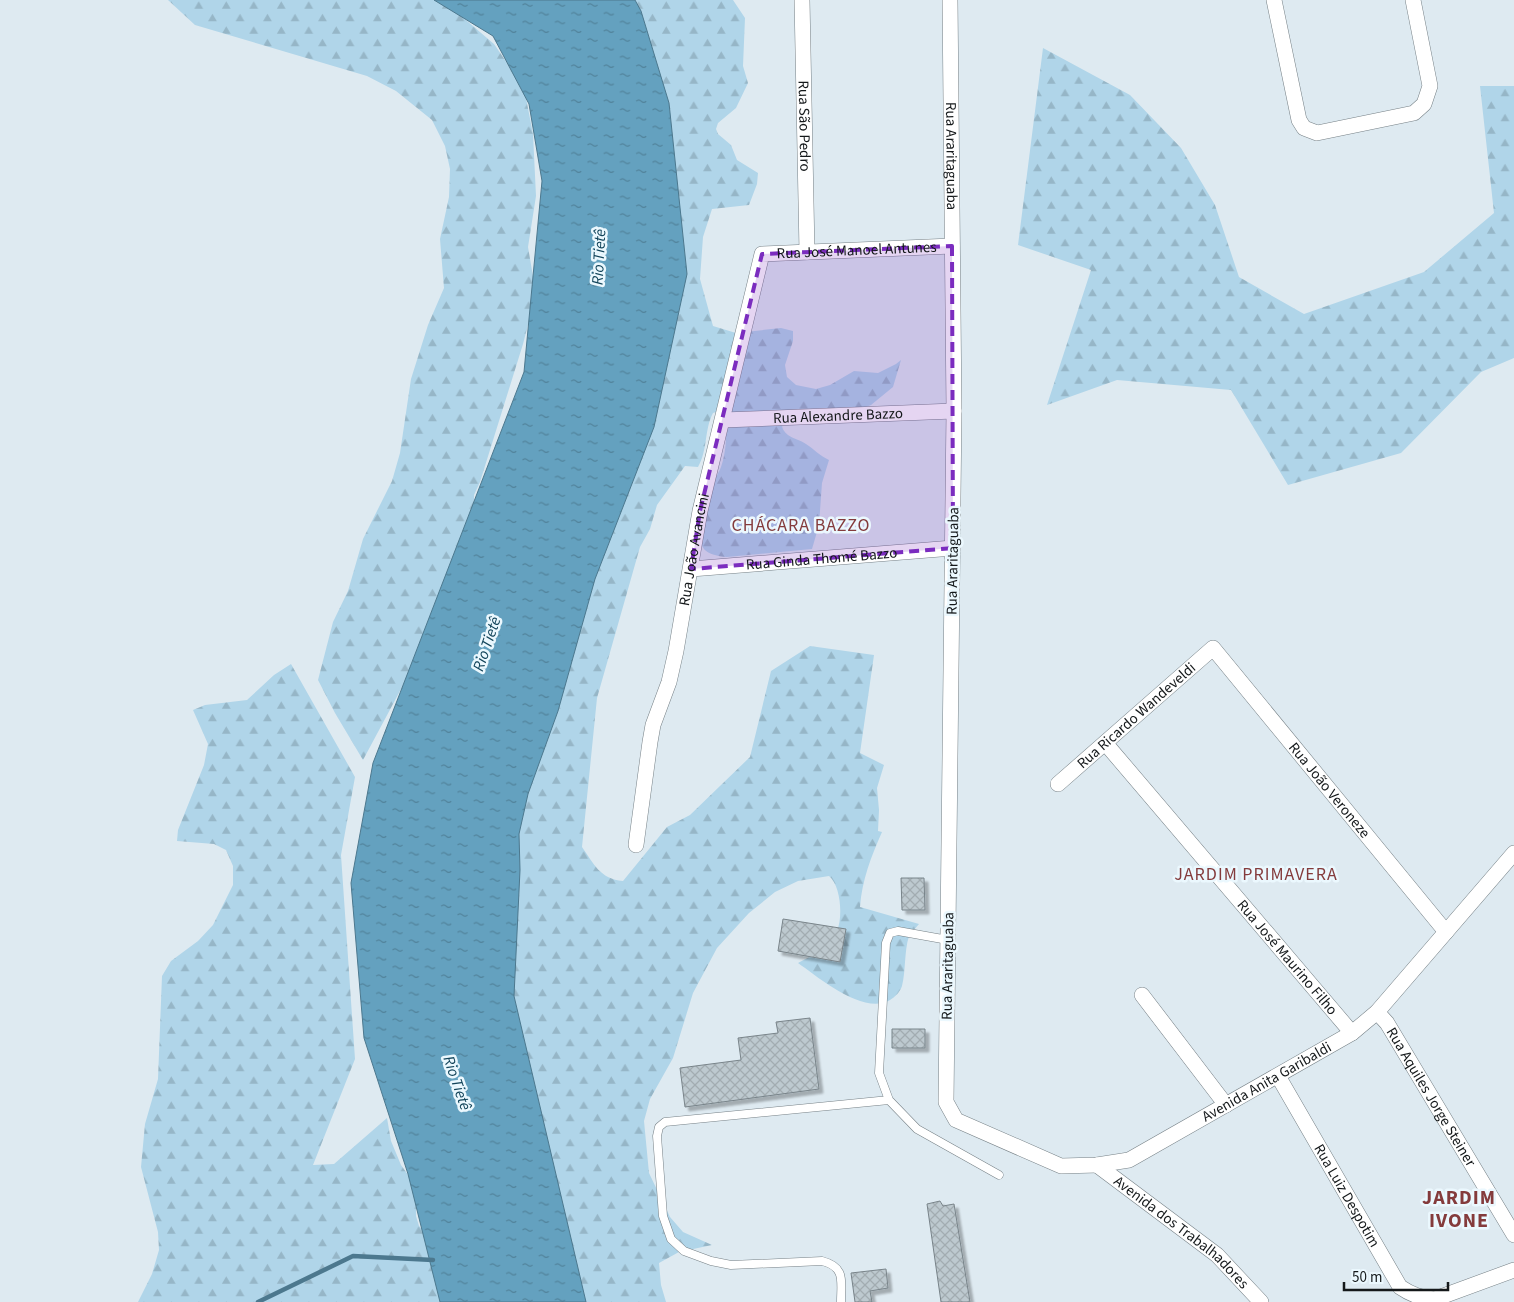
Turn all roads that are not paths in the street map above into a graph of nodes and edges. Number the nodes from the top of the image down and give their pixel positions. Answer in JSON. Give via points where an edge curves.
{"nodes":[{"id":1,"x":802,"y":0,"type":"edge"},
{"id":2,"x":950,"y":0,"type":"edge"},
{"id":3,"x":1274,"y":0,"type":"edge"},
{"id":4,"x":1413,"y":0,"type":"edge"},
{"id":5,"x":952,"y":246,"type":"junction"},
{"id":6,"x":807,"y":252,"type":"junction"},
{"id":7,"x":762,"y":254,"type":"joint"},
{"id":8,"x":954,"y":411,"type":"junction"},
{"id":9,"x":723,"y":420,"type":"junction"},
{"id":10,"x":953,"y":548,"type":"junction"},
{"id":11,"x":691,"y":569,"type":"junction"},
{"id":12,"x":1213,"y":648,"type":"joint"},
{"id":13,"x":1106,"y":744,"type":"junction"},
{"id":14,"x":1058,"y":784,"type":"dead end"},
{"id":15,"x":636,"y":845,"type":"dead end"},
{"id":16,"x":1514,"y":853,"type":"edge"},
{"id":17,"x":1446,"y":932,"type":"junction"},
{"id":18,"x":948,"y":940,"type":"junction"},
{"id":19,"x":1142,"y":995,"type":"dead end"},
{"id":20,"x":1377,"y":1012,"type":"junction"},
{"id":21,"x":1352,"y":1033,"type":"junction"},
{"id":22,"x":1278,"y":1076,"type":"junction"},
{"id":23,"x":890,"y":1100,"type":"junction"},
{"id":24,"x":1226,"y":1105,"type":"junction"},
{"id":25,"x":956,"y":1120,"type":"joint"},
{"id":26,"x":1098,"y":1165,"type":"junction"},
{"id":27,"x":998,"y":1175,"type":"dead end"},
{"id":28,"x":1514,"y":1235,"type":"edge"},
{"id":29,"x":1514,"y":1270,"type":"edge"},
{"id":30,"x":841,"y":1302,"type":"edge"},
{"id":31,"x":1261,"y":1302,"type":"edge"}],
"edges":[{"from":1,"to":6,"type":"street","name":"Rua São Pedro"},
{"from":2,"to":5,"type":"street","name":"Rua Araritaguaba"},
{"from":3,"to":4,"type":"street","via":[[1298,120],[1304,128],[1317,134],[1414,113],[1424,104],[1430,86]]},
{"from":5,"to":6,"type":"street","name":"Rua José Manoel Antunes"},
{"from":5,"to":8,"type":"street","name":"Rua Araritaguaba"},
{"from":6,"to":7,"type":"street","name":"Rua José Manoel Antunes"},
{"from":7,"to":9,"type":"street","name":"Rua João Avancini"},
{"from":8,"to":9,"type":"street","name":"Rua Alexandre Bazzo"},
{"from":8,"to":10,"type":"street","name":"Rua Araritaguaba"},
{"from":9,"to":11,"type":"street","name":"Rua João Avancini","via":[[700,511]]},
{"from":10,"to":11,"type":"street","name":"Rua Ginda Thomé Bazzo"},
{"from":10,"to":18,"type":"street","name":"Rua Araritaguaba"},
{"from":11,"to":15,"type":"street","name":"Rua João Avancini","via":[[671,674],[650,742]]},
{"from":12,"to":13,"type":"street","name":"Rua Ricardo Wandeveldi"},
{"from":12,"to":17,"type":"street","name":"Rua João Veroneze"},
{"from":13,"to":14,"type":"street","name":"Rua Ricardo Wandeveldi"},
{"from":13,"to":21,"type":"street","name":"Rua José Maurino Filho"},
{"from":16,"to":17,"type":"street","name":"Avenida Anita Garibaldi"},
{"from":17,"to":20,"type":"street","name":"Avenida Anita Garibaldi"},
{"from":18,"to":23,"type":"lane","via":[[898,931],[890,933],[886,943],[879,1073]]},
{"from":18,"to":25,"type":"street","name":"Rua Araritaguaba","via":[[946,1102]]},
{"from":19,"to":24,"type":"street"},
{"from":20,"to":21,"type":"street","name":"Avenida Anita Garibaldi"},
{"from":20,"to":28,"type":"street","name":"Rua Aquiles Jorge Steiner","via":[[1387,1023]]},
{"from":21,"to":22,"type":"street","name":"Avenida Anita Garibaldi"},
{"from":22,"to":24,"type":"street","name":"Avenida Anita Garibaldi"},
{"from":22,"to":29,"type":"street","name":"Rua Luiz Despotim","via":[[1400,1287],[1410,1294],[1435,1299]]},
{"from":23,"to":27,"type":"lane","via":[[917,1129]]},
{"from":23,"to":30,"type":"lane","via":[[665,1122],[659,1127],[657,1136],[664,1216],[671,1239],[684,1251],[731,1266],[822,1261],[834,1264],[840,1273]]},
{"from":24,"to":26,"type":"street","name":"Avenida Anita Garibaldi","via":[[1129,1160]]},
{"from":25,"to":26,"type":"street","name":"Avenida Anita Garibaldi","via":[[1061,1166]]},
{"from":26,"to":31,"type":"street","name":"Avenida dos Trabalhadores","via":[[1217,1255]]}]}
